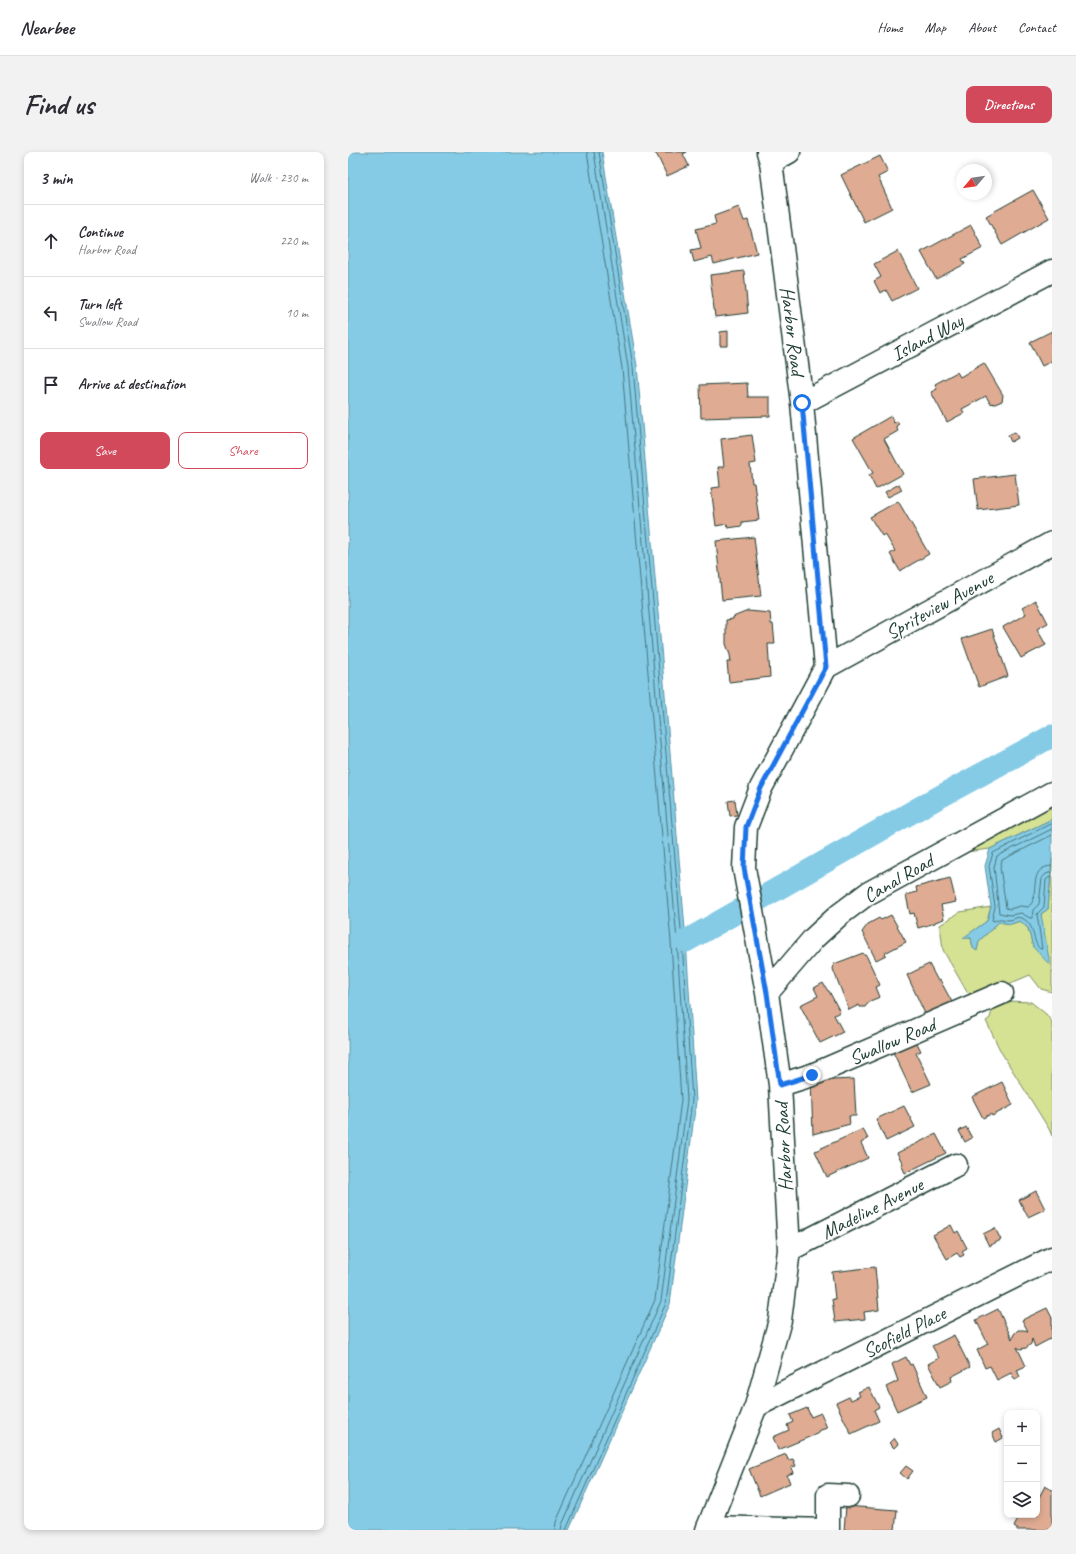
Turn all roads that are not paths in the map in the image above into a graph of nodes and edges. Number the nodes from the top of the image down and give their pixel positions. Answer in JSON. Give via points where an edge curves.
{"nodes":[{"id":1,"x":776,"y":155,"type":"edge"},
{"id":2,"x":1052,"y":271,"type":"edge"},
{"id":3,"x":802,"y":403,"type":"junction"},
{"id":4,"x":1052,"y":543,"type":"edge"},
{"id":5,"x":826,"y":667,"type":"junction"},
{"id":6,"x":1052,"y":793,"type":"edge"},
{"id":7,"x":767,"y":993,"type":"junction"},
{"id":8,"x":1002,"y":993,"type":"dead end"},
{"id":9,"x":780,"y":1085,"type":"junction"},
{"id":10,"x":956,"y":1165,"type":"dead end"},
{"id":11,"x":788,"y":1250,"type":"junction"},
{"id":12,"x":1052,"y":1258,"type":"edge"},
{"id":13,"x":756,"y":1406,"type":"junction"},
{"id":14,"x":848,"y":1496,"type":"dead end"},
{"id":15,"x":707,"y":1529,"type":"edge"},
{"id":16,"x":827,"y":1530,"type":"edge"}],
"edges":[{"from":1,"to":3,"type":"street","name":"Harbor Road"},
{"from":2,"to":3,"type":"street","name":"Island Way"},
{"from":3,"to":5,"type":"street","name":"Harbor Road"},
{"from":4,"to":5,"type":"street","name":"Spriteview Avenue"},
{"from":5,"to":7,"type":"street","name":"Harbor Road","via":[[761,788],[746,827],[744,868]]},
{"from":6,"to":7,"type":"street","name":"Canal Road","via":[[867,894],[814,938]]},
{"from":7,"to":9,"type":"street","name":"Harbor Road"},
{"from":8,"to":9,"type":"street","name":"Swallow Road","via":[[812,1075]]},
{"from":9,"to":11,"type":"street","name":"Harbor Road"},
{"from":10,"to":11,"type":"street","name":"Madeline Avenue"},
{"from":11,"to":13,"type":"street","name":"Harbor Road","via":[[780,1320]]},
{"from":12,"to":13,"type":"street","name":"Scofield Place"},
{"from":13,"to":15,"type":"street","name":"Harbor Road"},
{"from":14,"to":16,"type":"street","via":[[828,1495]]},
{"from":15,"to":16,"type":"street"}]}
